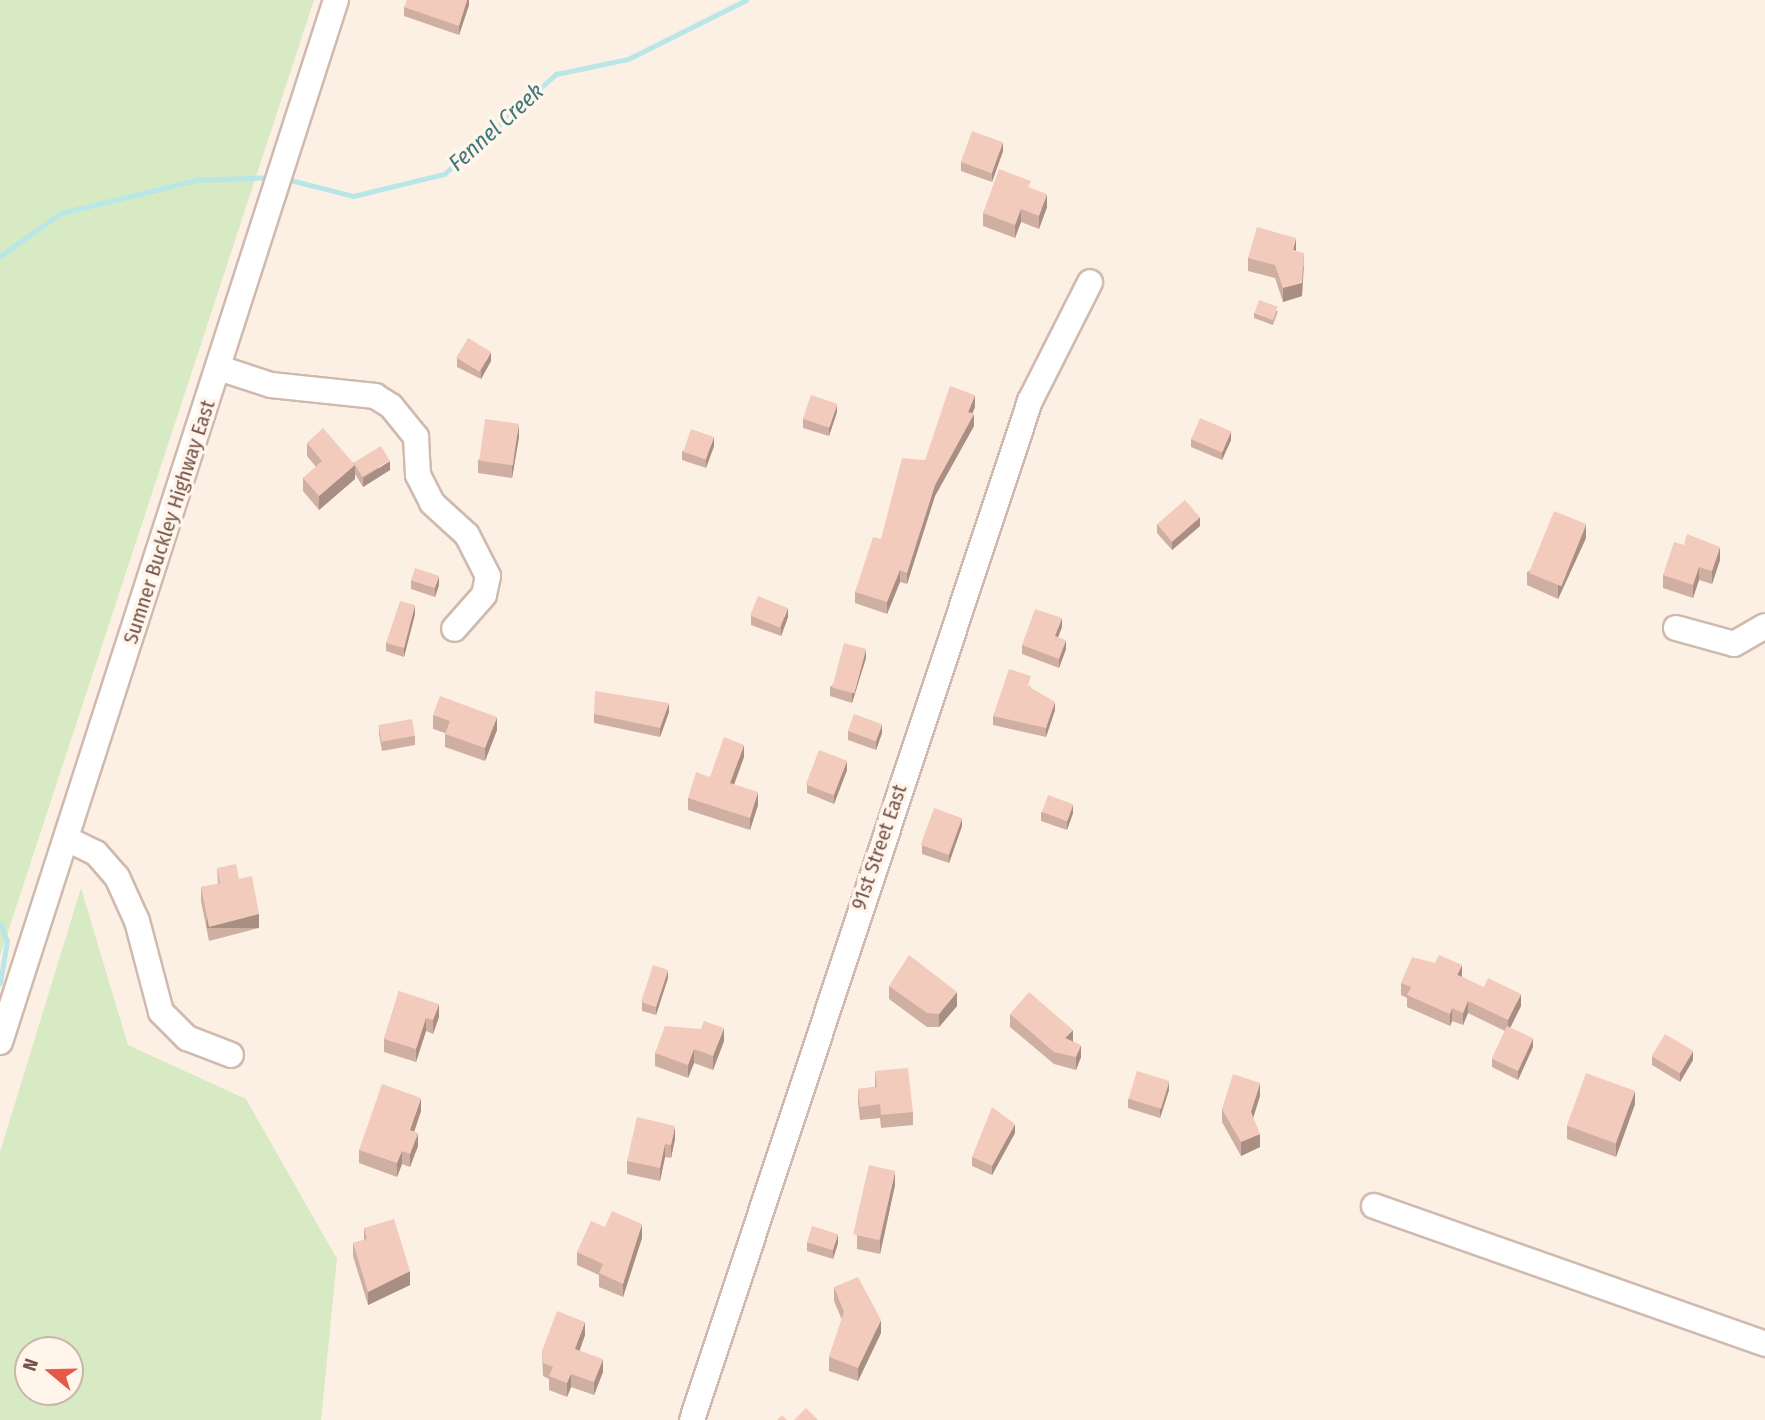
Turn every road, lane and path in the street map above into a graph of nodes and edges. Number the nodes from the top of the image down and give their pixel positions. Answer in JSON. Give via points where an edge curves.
{"nodes":[{"id":1,"x":336,"y":0,"type":"edge"},
{"id":2,"x":1090,"y":282,"type":"dead end"},
{"id":3,"x":219,"y":368,"type":"junction"},
{"id":4,"x":1765,"y":626,"type":"edge"},
{"id":5,"x":1676,"y":628,"type":"dead end"},
{"id":6,"x":454,"y":629,"type":"dead end"},
{"id":7,"x":67,"y":839,"type":"junction"},
{"id":8,"x":0,"y":1042,"type":"edge"},
{"id":9,"x":231,"y":1055,"type":"dead end"},
{"id":10,"x":1374,"y":1206,"type":"dead end"},
{"id":11,"x":1765,"y":1344,"type":"edge"},
{"id":12,"x":692,"y":1420,"type":"edge"}],
"edges":[{"from":1,"to":3,"type":"street","name":"Sumner Buckley Highway East"},
{"from":2,"to":12,"type":"street","name":"91st Street East","via":[[1030,401]]},
{"from":3,"to":6,"type":"street","via":[[271,385],[375,396],[416,437],[418,475],[432,503],[467,535],[488,576],[484,595]]},
{"from":3,"to":7,"type":"street","name":"Sumner Buckley Highway East"},
{"from":4,"to":5,"type":"street","via":[[1734,643]]},
{"from":7,"to":8,"type":"street","name":"Sumner Buckley Highway East"},
{"from":7,"to":9,"type":"street","via":[[96,853],[117,877],[138,921],[161,1012],[194,1042]]},
{"from":10,"to":11,"type":"street"}]}
